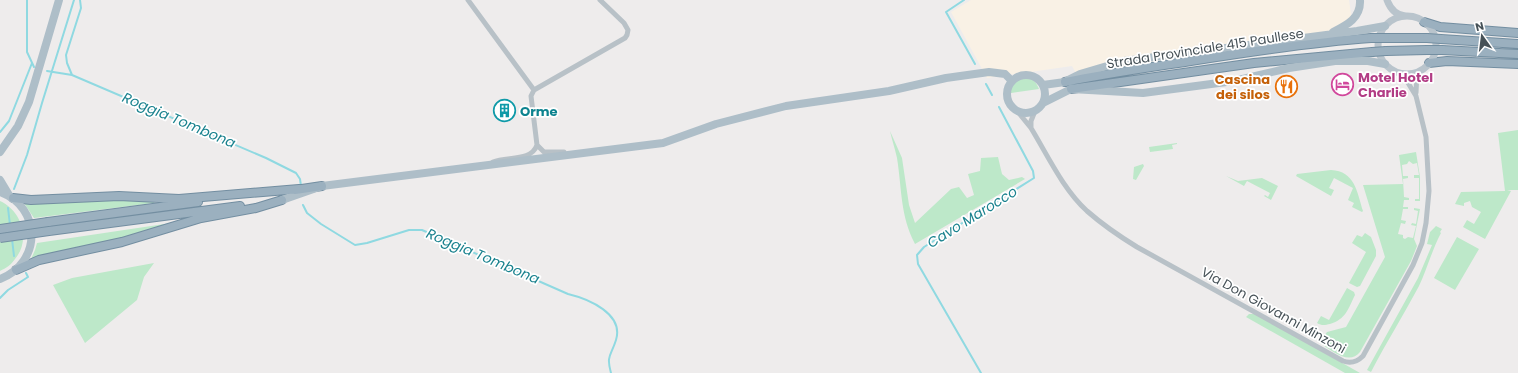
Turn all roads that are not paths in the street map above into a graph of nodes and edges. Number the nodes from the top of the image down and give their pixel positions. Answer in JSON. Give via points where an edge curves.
{"nodes":[{"id":1,"x":59,"y":0,"type":"edge"},
{"id":2,"x":468,"y":0,"type":"edge"},
{"id":3,"x":600,"y":0,"type":"edge"},
{"id":4,"x":1360,"y":0,"type":"edge"},
{"id":5,"x":1387,"y":1,"type":"edge"},
{"id":6,"x":1407,"y":16,"type":"junction"},
{"id":7,"x":1424,"y":22,"type":"junction"},
{"id":8,"x":1387,"y":24,"type":"junction"},
{"id":9,"x":1518,"y":33,"type":"edge"},
{"id":10,"x":1328,"y":34,"type":"junction"},
{"id":11,"x":1518,"y":44,"type":"edge"},
{"id":12,"x":1518,"y":54,"type":"edge"},
{"id":13,"x":1429,"y":63,"type":"junction"},
{"id":14,"x":1385,"y":64,"type":"junction"},
{"id":15,"x":1518,"y":64,"type":"edge"},
{"id":16,"x":1417,"y":72,"type":"junction"},
{"id":17,"x":1402,"y":73,"type":"junction"},
{"id":18,"x":1012,"y":81,"type":"junction"},
{"id":19,"x":1043,"y":85,"type":"junction"},
{"id":20,"x":1068,"y":86,"type":"junction"},
{"id":21,"x":534,"y":90,"type":"junction"},
{"id":22,"x":1416,"y":96,"type":"junction"},
{"id":23,"x":1043,"y":102,"type":"junction"},
{"id":24,"x":1035,"y":111,"type":"junction"},
{"id":25,"x":1018,"y":112,"type":"junction"},
{"id":26,"x":1031,"y":128,"type":"junction"},
{"id":27,"x":537,"y":145,"type":"junction"},
{"id":28,"x":0,"y":152,"type":"edge"},
{"id":29,"x":579,"y":154,"type":"junction"},
{"id":30,"x":488,"y":165,"type":"junction"},
{"id":31,"x":0,"y":180,"type":"edge"},
{"id":32,"x":322,"y":186,"type":"junction"},
{"id":33,"x":299,"y":189,"type":"junction"},
{"id":34,"x":0,"y":192,"type":"edge"},
{"id":35,"x":12,"y":197,"type":"junction"},
{"id":36,"x":282,"y":200,"type":"junction"},
{"id":37,"x":0,"y":228,"type":"edge"},
{"id":38,"x":0,"y":238,"type":"edge"},
{"id":39,"x":16,"y":270,"type":"junction"},
{"id":40,"x":2,"y":279,"type":"edge"}],
"edges":[{"from":1,"to":28,"type":"main road","via":[[30,102],[16,130]]},
{"from":2,"to":21,"type":"street"},
{"from":3,"to":21,"type":"street","via":[[624,23],[628,30],[625,38]]},
{"from":4,"to":10,"type":"main road","via":[[1361,5],[1355,18]]},
{"from":5,"to":6,"type":"main road","via":[[1397,13]]},
{"from":5,"to":8,"type":"main road"},
{"from":6,"to":7,"type":"main road"},
{"from":6,"to":8,"type":"main road","via":[[1398,17]]},
{"from":7,"to":9,"type":"highway","via":[[1440,27]]},
{"from":7,"to":13,"type":"main road","via":[[1433,34],[1435,43],[1434,54]]},
{"from":8,"to":10,"type":"main road"},
{"from":8,"to":14,"type":"main road","via":[[1380,33],[1378,43]]},
{"from":10,"to":20,"type":"main road","via":[[1124,61],[1080,74],[1068,80]]},
{"from":11,"to":20,"type":"highway","name":"Strada Provinciale 415 Paullese","bridge":true,"via":[[1426,38],[1347,39],[1094,77]]},
{"from":12,"to":20,"type":"highway","bridge":true,"via":[[1442,50],[1386,51],[1254,63]]},
{"from":13,"to":15,"type":"highway","via":[[1447,61]]},
{"from":13,"to":16,"type":"main road"},
{"from":14,"to":17,"type":"main road"},
{"from":14,"to":20,"type":"main road","via":[[1368,60],[1335,61],[1234,80],[1143,92]]},
{"from":16,"to":17,"type":"main road"},
{"from":16,"to":22,"type":"street","name":"Via Don Giovanni Minzoni"},
{"from":17,"to":22,"type":"street","name":"Via Don Giovanni Minzoni"},
{"from":18,"to":19,"type":"main road","via":[[1019,76],[1030,75],[1038,78]]},
{"from":18,"to":25,"type":"main road","via":[[1006,96],[1009,104]]},
{"from":18,"to":29,"type":"main road","via":[[1005,74],[989,72],[946,78],[889,91],[779,108],[716,124],[663,143]]},
{"from":19,"to":20,"type":"main road","name":"Strada Provinciale 415 Paullese"},
{"from":19,"to":23,"type":"main road"},
{"from":20,"to":23,"type":"main road","name":"Strada Provinciale 415 Paullese"},
{"from":21,"to":27,"type":"street","via":[[531,100]]},
{"from":22,"to":26,"type":"street","name":"Via Don Giovanni Minzoni","via":[[1426,136],[1429,172],[1429,204],[1422,243],[1414,265],[1363,356],[1351,363],[1343,361],[1137,247],[1106,227],[1087,211],[1061,179]]},
{"from":23,"to":24,"type":"main road"},
{"from":24,"to":25,"type":"main road"},
{"from":24,"to":26,"type":"street"},
{"from":25,"to":26,"type":"street","name":"Via Don Giovanni Minzoni"},
{"from":27,"to":29,"type":"street","via":[[544,152]]},
{"from":27,"to":30,"type":"street","via":[[529,155],[499,159]]},
{"from":29,"to":30,"type":"main road"},
{"from":30,"to":32,"type":"main road"},
{"from":31,"to":35,"type":"main road","via":[[5,191]]},
{"from":32,"to":33,"type":"highway"},
{"from":32,"to":36,"type":"main road"},
{"from":33,"to":35,"type":"highway","via":[[179,199],[119,196],[31,200]]},
{"from":33,"to":37,"type":"highway","bridge":true},
{"from":34,"to":35,"type":"main road"},
{"from":35,"to":39,"type":"main road","via":[[26,213],[32,233],[28,254]]},
{"from":36,"to":38,"type":"highway","bridge":true},
{"from":36,"to":39,"type":"highway","via":[[256,208],[201,218],[122,242],[39,260]]},
{"from":39,"to":40,"type":"main road"}]}
